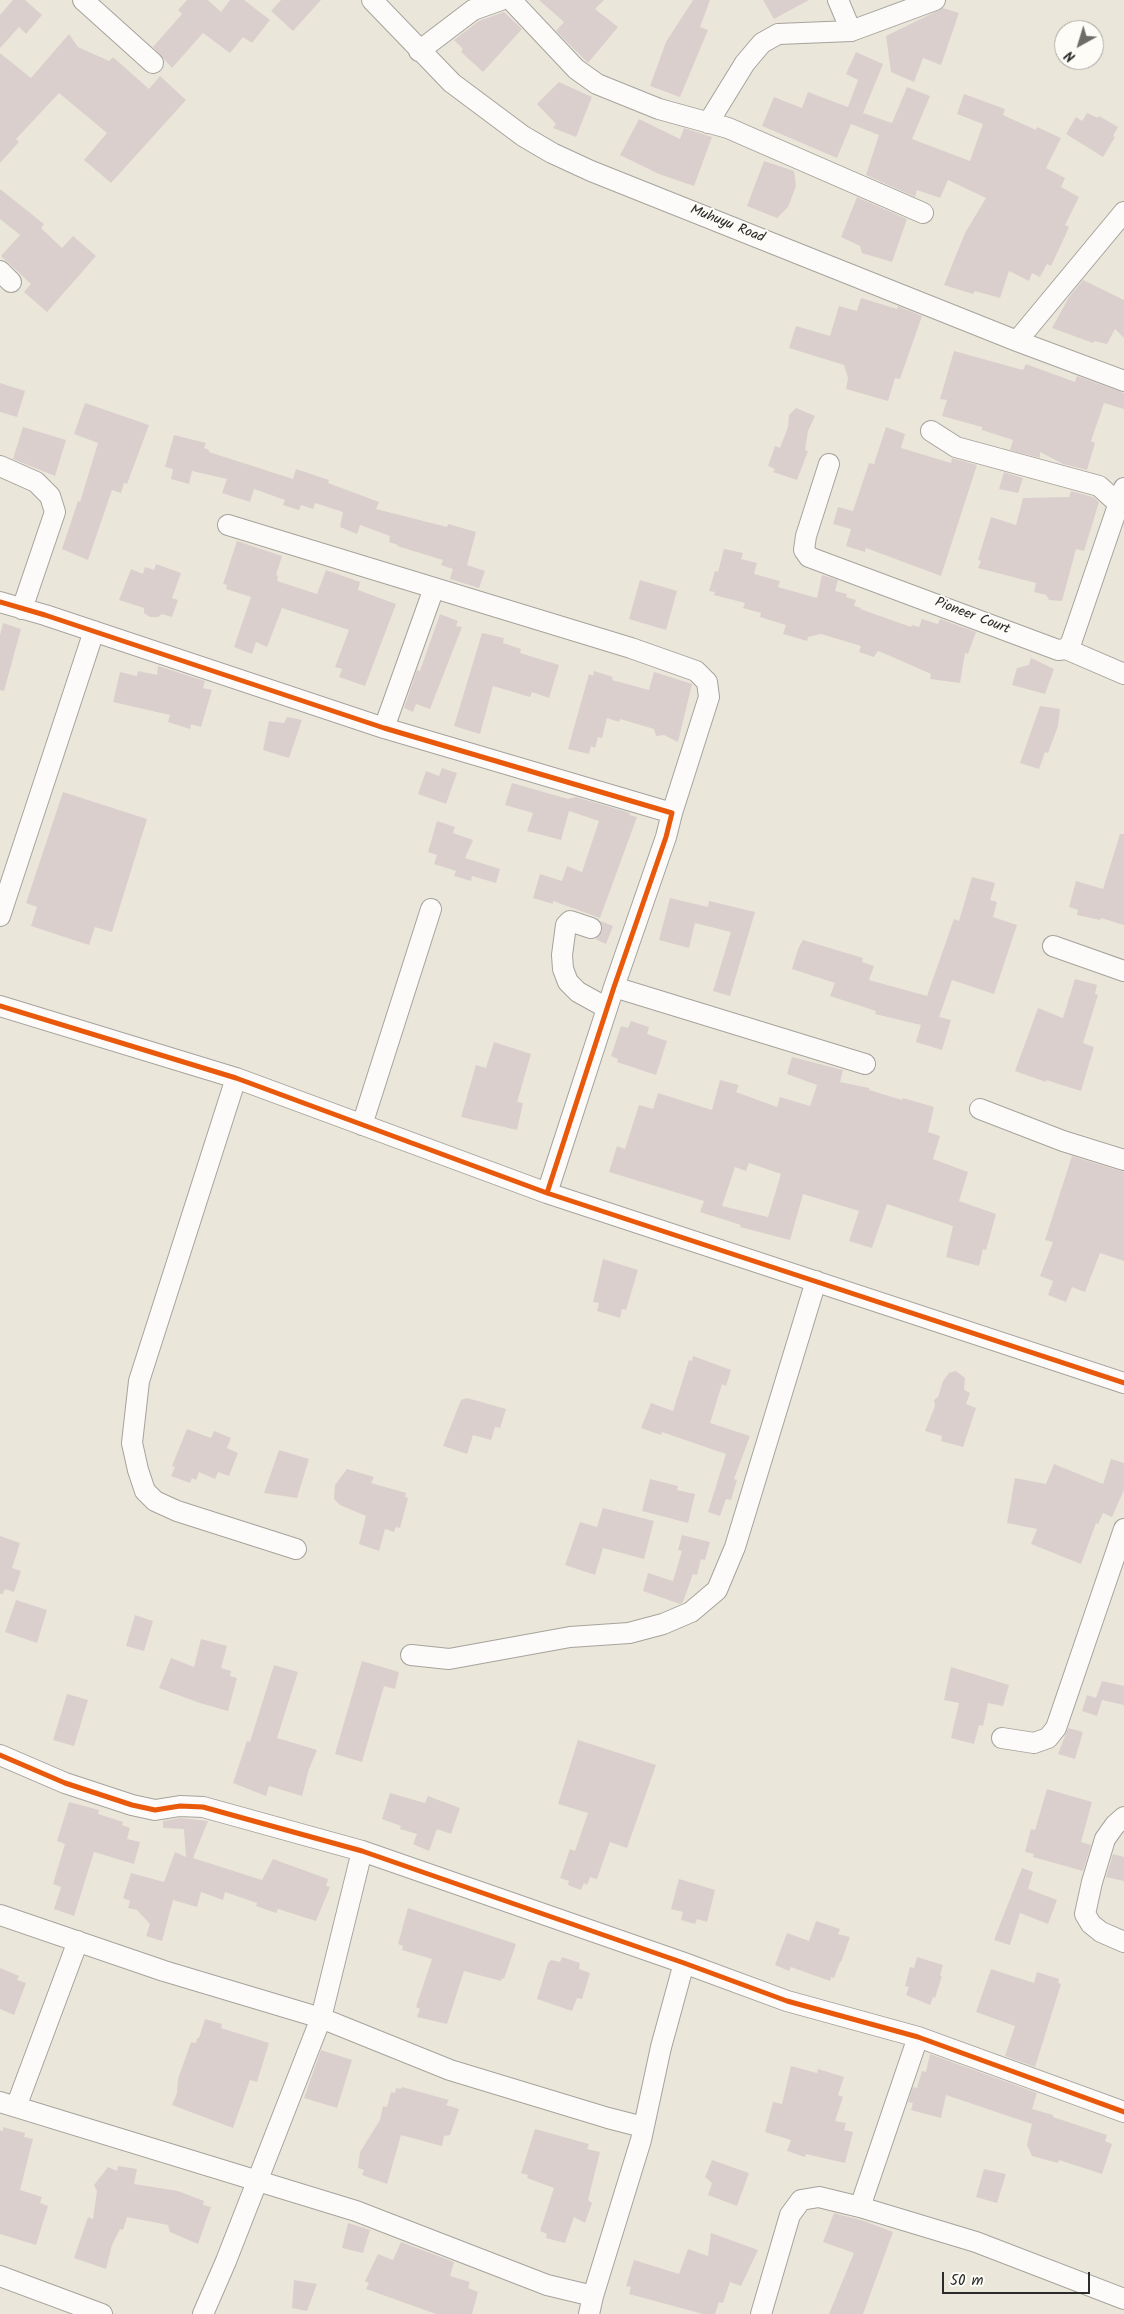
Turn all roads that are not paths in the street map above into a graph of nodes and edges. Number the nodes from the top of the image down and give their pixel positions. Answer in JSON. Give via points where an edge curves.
{"nodes":[{"id":1,"x":83,"y":0,"type":"edge"},
{"id":2,"x":372,"y":0,"type":"edge"},
{"id":3,"x":501,"y":0,"type":"edge"},
{"id":4,"x":511,"y":0,"type":"edge"},
{"id":5,"x":838,"y":0,"type":"edge"},
{"id":6,"x":935,"y":0,"type":"edge"},
{"id":7,"x":851,"y":31,"type":"junction"},
{"id":8,"x":419,"y":51,"type":"junction"},
{"id":9,"x":153,"y":63,"type":"dead end"},
{"id":10,"x":708,"y":123,"type":"junction"},
{"id":11,"x":1124,"y":212,"type":"edge"},
{"id":12,"x":923,"y":214,"type":"dead end"},
{"id":13,"x":1017,"y":341,"type":"junction"},
{"id":14,"x":1124,"y":381,"type":"edge"},
{"id":15,"x":931,"y":430,"type":"dead end"},
{"id":16,"x":829,"y":464,"type":"dead end"},
{"id":17,"x":0,"y":466,"type":"edge"},
{"id":18,"x":1122,"y":493,"type":"edge"},
{"id":19,"x":228,"y":525,"type":"dead end"},
{"id":20,"x":434,"y":588,"type":"junction"},
{"id":21,"x":0,"y":602,"type":"edge"},
{"id":22,"x":22,"y":609,"type":"junction"},
{"id":23,"x":94,"y":631,"type":"junction"},
{"id":24,"x":1066,"y":649,"type":"junction"},
{"id":25,"x":1124,"y":674,"type":"edge"},
{"id":26,"x":384,"y":728,"type":"junction"},
{"id":27,"x":672,"y":813,"type":"junction"},
{"id":28,"x":432,"y":909,"type":"dead end"},
{"id":29,"x":0,"y":916,"type":"edge"},
{"id":30,"x":591,"y":928,"type":"dead end"},
{"id":31,"x":1053,"y":946,"type":"dead end"},
{"id":32,"x":1124,"y":971,"type":"edge"},
{"id":33,"x":614,"y":987,"type":"junction"},
{"id":34,"x":0,"y":1006,"type":"edge"},
{"id":35,"x":607,"y":1008,"type":"junction"},
{"id":36,"x":865,"y":1064,"type":"dead end"},
{"id":37,"x":236,"y":1078,"type":"junction"},
{"id":38,"x":980,"y":1109,"type":"dead end"},
{"id":39,"x":362,"y":1124,"type":"junction"},
{"id":40,"x":1124,"y":1160,"type":"edge"},
{"id":41,"x":546,"y":1193,"type":"junction"},
{"id":42,"x":816,"y":1281,"type":"junction"},
{"id":43,"x":1122,"y":1378,"type":"edge"},
{"id":44,"x":1124,"y":1529,"type":"edge"},
{"id":45,"x":296,"y":1549,"type":"dead end"},
{"id":46,"x":411,"y":1655,"type":"dead end"},
{"id":47,"x":1002,"y":1738,"type":"dead end"},
{"id":48,"x":0,"y":1755,"type":"edge"},
{"id":49,"x":1124,"y":1817,"type":"edge"},
{"id":50,"x":362,"y":1851,"type":"junction"},
{"id":51,"x":0,"y":1915,"type":"edge"},
{"id":52,"x":78,"y":1942,"type":"junction"},
{"id":53,"x":1124,"y":1942,"type":"edge"},
{"id":54,"x":684,"y":1963,"type":"junction"},
{"id":55,"x":321,"y":2018,"type":"junction"},
{"id":56,"x":918,"y":2038,"type":"junction"},
{"id":57,"x":8,"y":2105,"type":"edge"},
{"id":58,"x":1124,"y":2112,"type":"edge"},
{"id":59,"x":643,"y":2126,"type":"junction"},
{"id":60,"x":257,"y":2182,"type":"junction"},
{"id":61,"x":860,"y":2207,"type":"junction"},
{"id":62,"x":0,"y":2276,"type":"edge"},
{"id":63,"x":1124,"y":2299,"type":"edge"},
{"id":64,"x":591,"y":2305,"type":"edge"},
{"id":65,"x":102,"y":2314,"type":"edge"},
{"id":66,"x":203,"y":2314,"type":"edge"},
{"id":67,"x":761,"y":2314,"type":"edge"}],
"edges":[{"from":1,"to":9,"type":"street"},
{"from":2,"to":8,"type":"street","name":"Muhuyu Road"},
{"from":3,"to":8,"type":"street","via":[[473,10]]},
{"from":4,"to":10,"type":"street","via":[[576,69],[597,84],[659,109]]},
{"from":5,"to":7,"type":"street"},
{"from":6,"to":7,"type":"street"},
{"from":7,"to":10,"type":"street","via":[[778,34],[762,43],[745,63]]},
{"from":8,"to":13,"type":"street","name":"Muhuyu Road","via":[[452,83],[523,136],[552,153]]},
{"from":10,"to":12,"type":"street","via":[[728,128]]},
{"from":11,"to":13,"type":"street"},
{"from":13,"to":14,"type":"street","name":"Muhuyu Road"},
{"from":15,"to":18,"type":"street","via":[[956,447]]},
{"from":16,"to":24,"type":"street","name":"Pioneer Court","via":[[806,536],[804,550],[809,557],[1058,650]]},
{"from":17,"to":22,"type":"street","via":[[36,482],[50,496],[55,512]]},
{"from":18,"to":24,"type":"street","via":[[1071,643]]},
{"from":19,"to":20,"type":"street"},
{"from":20,"to":26,"type":"street"},
{"from":20,"to":27,"type":"street","via":[[631,648],[696,672],[707,682],[708,697]]},
{"from":21,"to":22,"type":"street"},
{"from":22,"to":23,"type":"street"},
{"from":23,"to":26,"type":"street"},
{"from":23,"to":29,"type":"street"},
{"from":24,"to":25,"type":"street","name":"Pioneer Court"},
{"from":26,"to":27,"type":"street"},
{"from":27,"to":33,"type":"street"},
{"from":28,"to":39,"type":"street"},
{"from":30,"to":35,"type":"street","via":[[570,921],[566,925],[563,969],[568,982],[578,992]]},
{"from":31,"to":32,"type":"street"},
{"from":33,"to":35,"type":"street"},
{"from":33,"to":36,"type":"street"},
{"from":34,"to":37,"type":"street"},
{"from":35,"to":41,"type":"street"},
{"from":37,"to":39,"type":"street"},
{"from":37,"to":45,"type":"street","via":[[139,1381],[132,1443],[145,1491],[155,1501]]},
{"from":38,"to":40,"type":"street"},
{"from":39,"to":41,"type":"street"},
{"from":41,"to":42,"type":"street"},
{"from":42,"to":43,"type":"street"},
{"from":42,"to":46,"type":"street","via":[[735,1547],[717,1590],[691,1612],[629,1633],[570,1637],[449,1659]]},
{"from":44,"to":47,"type":"street","via":[[1056,1728],[1048,1738],[1034,1743]]},
{"from":48,"to":50,"type":"street","via":[[66,1783],[132,1805],[155,1810],[204,1807]]},
{"from":49,"to":53,"type":"street","via":[[1105,1839],[1085,1914],[1101,1932]]},
{"from":50,"to":54,"type":"street"},
{"from":50,"to":55,"type":"street"},
{"from":51,"to":52,"type":"street"},
{"from":52,"to":55,"type":"street"},
{"from":52,"to":57,"type":"street"},
{"from":54,"to":56,"type":"street","via":[[787,2001]]},
{"from":54,"to":59,"type":"street"},
{"from":55,"to":59,"type":"street","via":[[450,2070]]},
{"from":55,"to":60,"type":"street"},
{"from":56,"to":58,"type":"street"},
{"from":56,"to":61,"type":"street"},
{"from":57,"to":60,"type":"street"},
{"from":59,"to":64,"type":"street"},
{"from":60,"to":64,"type":"street","via":[[356,2211]]},
{"from":60,"to":66,"type":"street"},
{"from":61,"to":63,"type":"street","via":[[976,2242]]},
{"from":61,"to":67,"type":"street","via":[[819,2197],[801,2200],[790,2216]]},
{"from":62,"to":65,"type":"street"}]}
